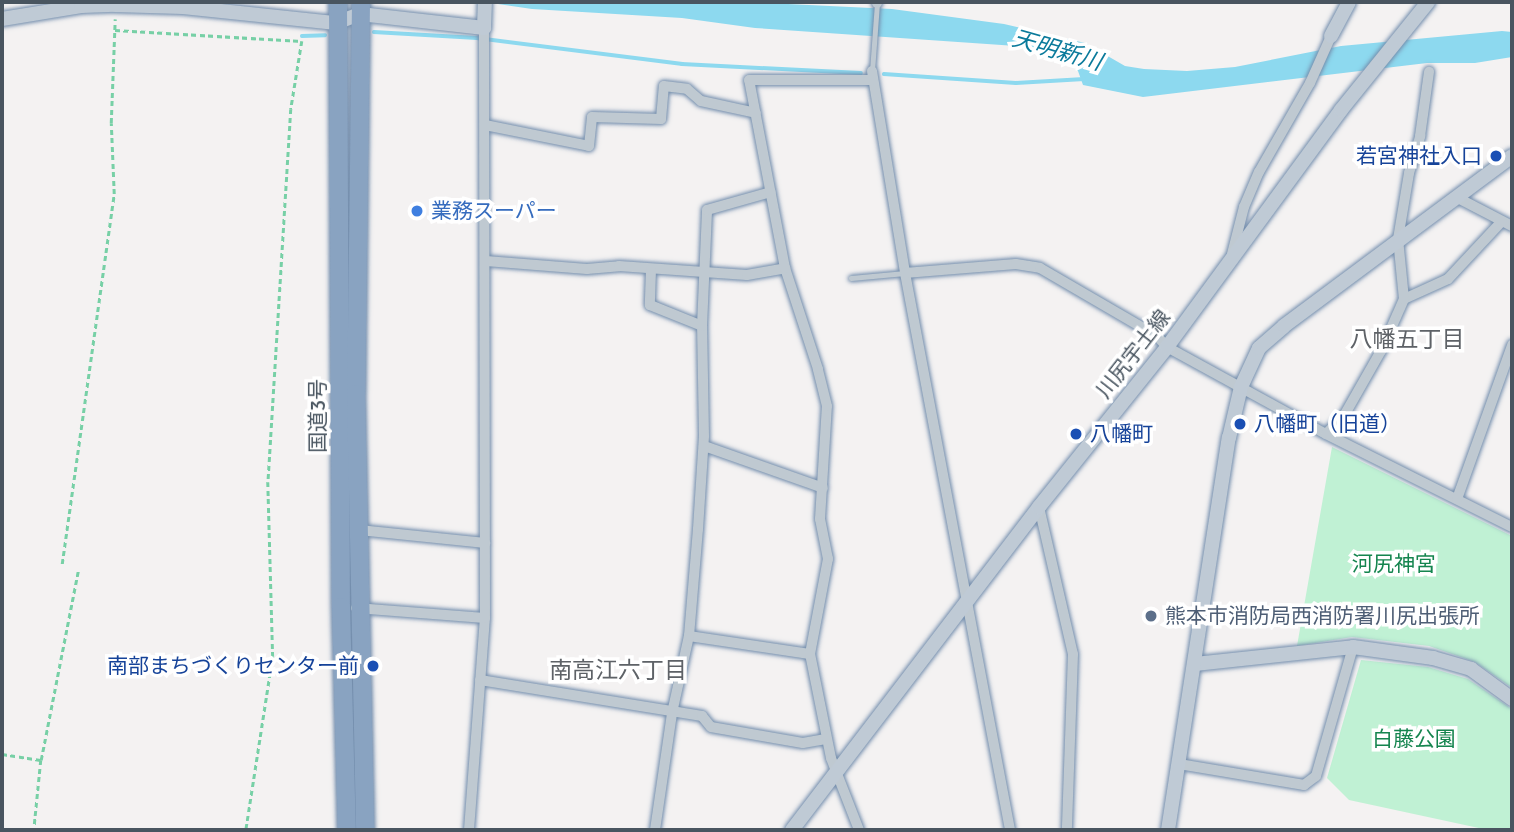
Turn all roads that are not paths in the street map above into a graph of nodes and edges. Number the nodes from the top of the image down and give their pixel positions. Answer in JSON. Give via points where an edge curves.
{"nodes":[{"id":1,"x":338,"y":2,"type":"edge"},
{"id":2,"x":877,"y":2,"type":"edge"},
{"id":3,"x":1349,"y":2,"type":"edge"},
{"id":4,"x":1428,"y":2,"type":"edge"},
{"id":5,"x":484,"y":5,"type":"edge"},
{"id":6,"x":360,"y":8,"type":"edge"},
{"id":7,"x":2,"y":19,"type":"edge"},
{"id":8,"x":337,"y":23,"type":"junction"},
{"id":9,"x":484,"y":28,"type":"junction"},
{"id":10,"x":1331,"y":36,"type":"joint"},
{"id":11,"x":1429,"y":72,"type":"dead end"},
{"id":12,"x":873,"y":76,"type":"junction"},
{"id":13,"x":756,"y":113,"type":"junction"},
{"id":14,"x":485,"y":125,"type":"junction"},
{"id":15,"x":1512,"y":156,"type":"edge"},
{"id":16,"x":771,"y":192,"type":"junction"},
{"id":17,"x":1456,"y":197,"type":"junction"},
{"id":18,"x":1507,"y":223,"type":"edge"},
{"id":19,"x":1398,"y":239,"type":"junction"},
{"id":20,"x":1231,"y":258,"type":"junction"},
{"id":21,"x":486,"y":261,"type":"junction"},
{"id":22,"x":785,"y":268,"type":"junction"},
{"id":23,"x":651,"y":270,"type":"junction"},
{"id":24,"x":706,"y":270,"type":"junction"},
{"id":25,"x":905,"y":273,"type":"junction"},
{"id":26,"x":851,"y":278,"type":"dead end"},
{"id":27,"x":1404,"y":299,"type":"junction"},
{"id":28,"x":702,"y":326,"type":"junction"},
{"id":29,"x":1512,"y":345,"type":"edge"},
{"id":30,"x":1167,"y":347,"type":"junction"},
{"id":31,"x":1241,"y":387,"type":"junction"},
{"id":32,"x":1325,"y":434,"type":"junction"},
{"id":33,"x":704,"y":446,"type":"junction"},
{"id":34,"x":822,"y":488,"type":"junction"},
{"id":35,"x":1457,"y":499,"type":"junction"},
{"id":36,"x":1039,"y":507,"type":"junction"},
{"id":37,"x":1512,"y":527,"type":"edge"},
{"id":38,"x":359,"y":530,"type":"junction"},
{"id":39,"x":485,"y":542,"type":"junction"},
{"id":40,"x":967,"y":601,"type":"junction"},
{"id":41,"x":341,"y":607,"type":"junction"},
{"id":42,"x":361,"y":609,"type":"junction"},
{"id":43,"x":485,"y":618,"type":"junction"},
{"id":44,"x":689,"y":636,"type":"junction"},
{"id":45,"x":1353,"y":647,"type":"junction"},
{"id":46,"x":810,"y":654,"type":"junction"},
{"id":47,"x":1195,"y":664,"type":"junction"},
{"id":48,"x":480,"y":680,"type":"junction"},
{"id":49,"x":1512,"y":699,"type":"edge"},
{"id":50,"x":672,"y":713,"type":"junction"},
{"id":51,"x":826,"y":738,"type":"junction"},
{"id":52,"x":1179,"y":764,"type":"junction"},
{"id":53,"x":835,"y":773,"type":"junction"},
{"id":54,"x":347,"y":830,"type":"edge"},
{"id":55,"x":365,"y":830,"type":"edge"},
{"id":56,"x":469,"y":830,"type":"edge"},
{"id":57,"x":655,"y":830,"type":"edge"},
{"id":58,"x":792,"y":830,"type":"edge"},
{"id":59,"x":859,"y":830,"type":"edge"},
{"id":60,"x":1010,"y":830,"type":"edge"},
{"id":61,"x":1067,"y":830,"type":"edge"},
{"id":62,"x":1168,"y":830,"type":"edge"}],
"edges":[{"from":1,"to":8,"type":"highway","name":"国道3号"},
{"from":2,"to":12,"type":"lane"},
{"from":3,"to":10,"type":"main road"},
{"from":4,"to":20,"type":"main road","name":"川尻宇土線"},
{"from":5,"to":9,"type":"main road"},
{"from":6,"to":8,"type":"main road"},
{"from":6,"to":9,"type":"main road"},
{"from":6,"to":38,"type":"highway","name":"国道3号"},
{"from":7,"to":8,"type":"main road","via":[[69,7],[115,5],[183,7]]},
{"from":8,"to":41,"type":"highway","name":"国道3号"},
{"from":9,"to":14,"type":"street"},
{"from":10,"to":20,"type":"street","via":[[1259,172]]},
{"from":11,"to":19,"type":"street"},
{"from":12,"to":13,"type":"street","via":[[749,80]]},
{"from":12,"to":25,"type":"street"},
{"from":13,"to":14,"type":"street","via":[[701,101],[687,89],[664,86],[660,119],[592,117],[589,146]]},
{"from":13,"to":16,"type":"street"},
{"from":14,"to":21,"type":"street"},
{"from":15,"to":17,"type":"main road"},
{"from":16,"to":22,"type":"street"},
{"from":16,"to":24,"type":"street","via":[[707,210]]},
{"from":17,"to":18,"type":"street"},
{"from":17,"to":19,"type":"main road"},
{"from":18,"to":27,"type":"street","via":[[1448,279]]},
{"from":19,"to":27,"type":"street"},
{"from":19,"to":31,"type":"main road","via":[[1259,348]]},
{"from":20,"to":30,"type":"main road","name":"川尻宇土線"},
{"from":21,"to":23,"type":"street"},
{"from":21,"to":39,"type":"street"},
{"from":22,"to":24,"type":"street","via":[[747,275]]},
{"from":22,"to":34,"type":"street","via":[[827,406]]},
{"from":23,"to":24,"type":"street"},
{"from":23,"to":28,"type":"street","via":[[650,305]]},
{"from":24,"to":28,"type":"street"},
{"from":25,"to":26,"type":"lane"},
{"from":25,"to":30,"type":"street","via":[[1016,264],[1040,268],[1157,336]]},
{"from":25,"to":40,"type":"street"},
{"from":27,"to":32,"type":"street","via":[[1351,403]]},
{"from":28,"to":33,"type":"street"},
{"from":29,"to":35,"type":"street"},
{"from":30,"to":31,"type":"street"},
{"from":30,"to":36,"type":"main road","name":"川尻宇土線"},
{"from":31,"to":32,"type":"street"},
{"from":31,"to":47,"type":"main road"},
{"from":32,"to":35,"type":"street"},
{"from":33,"to":34,"type":"street"},
{"from":33,"to":44,"type":"street"},
{"from":34,"to":46,"type":"street","via":[[820,519],[828,559]]},
{"from":35,"to":37,"type":"street"},
{"from":36,"to":40,"type":"main road","name":"川尻宇土線"},
{"from":36,"to":61,"type":"street","via":[[1073,654]]},
{"from":38,"to":39,"type":"street"},
{"from":38,"to":42,"type":"highway","name":"国道3号"},
{"from":39,"to":43,"type":"street"},
{"from":40,"to":53,"type":"main road","name":"川尻宇土線"},
{"from":40,"to":60,"type":"street"},
{"from":41,"to":42,"type":"street"},
{"from":41,"to":54,"type":"highway","name":"国道3号"},
{"from":42,"to":43,"type":"street"},
{"from":42,"to":55,"type":"highway","name":"国道3号"},
{"from":43,"to":48,"type":"street"},
{"from":44,"to":46,"type":"street"},
{"from":44,"to":50,"type":"street"},
{"from":45,"to":47,"type":"main road"},
{"from":45,"to":49,"type":"main road","via":[[1433,658],[1471,669]]},
{"from":45,"to":52,"type":"street","via":[[1317,776],[1304,785]]},
{"from":46,"to":51,"type":"street"},
{"from":47,"to":52,"type":"main road"},
{"from":48,"to":50,"type":"street"},
{"from":48,"to":56,"type":"street"},
{"from":50,"to":51,"type":"street","via":[[702,716],[711,727],[803,743]]},
{"from":50,"to":57,"type":"street"},
{"from":51,"to":53,"type":"street"},
{"from":52,"to":62,"type":"main road"},
{"from":53,"to":58,"type":"main road","name":"川尻宇土線"},
{"from":53,"to":59,"type":"street"}]}
